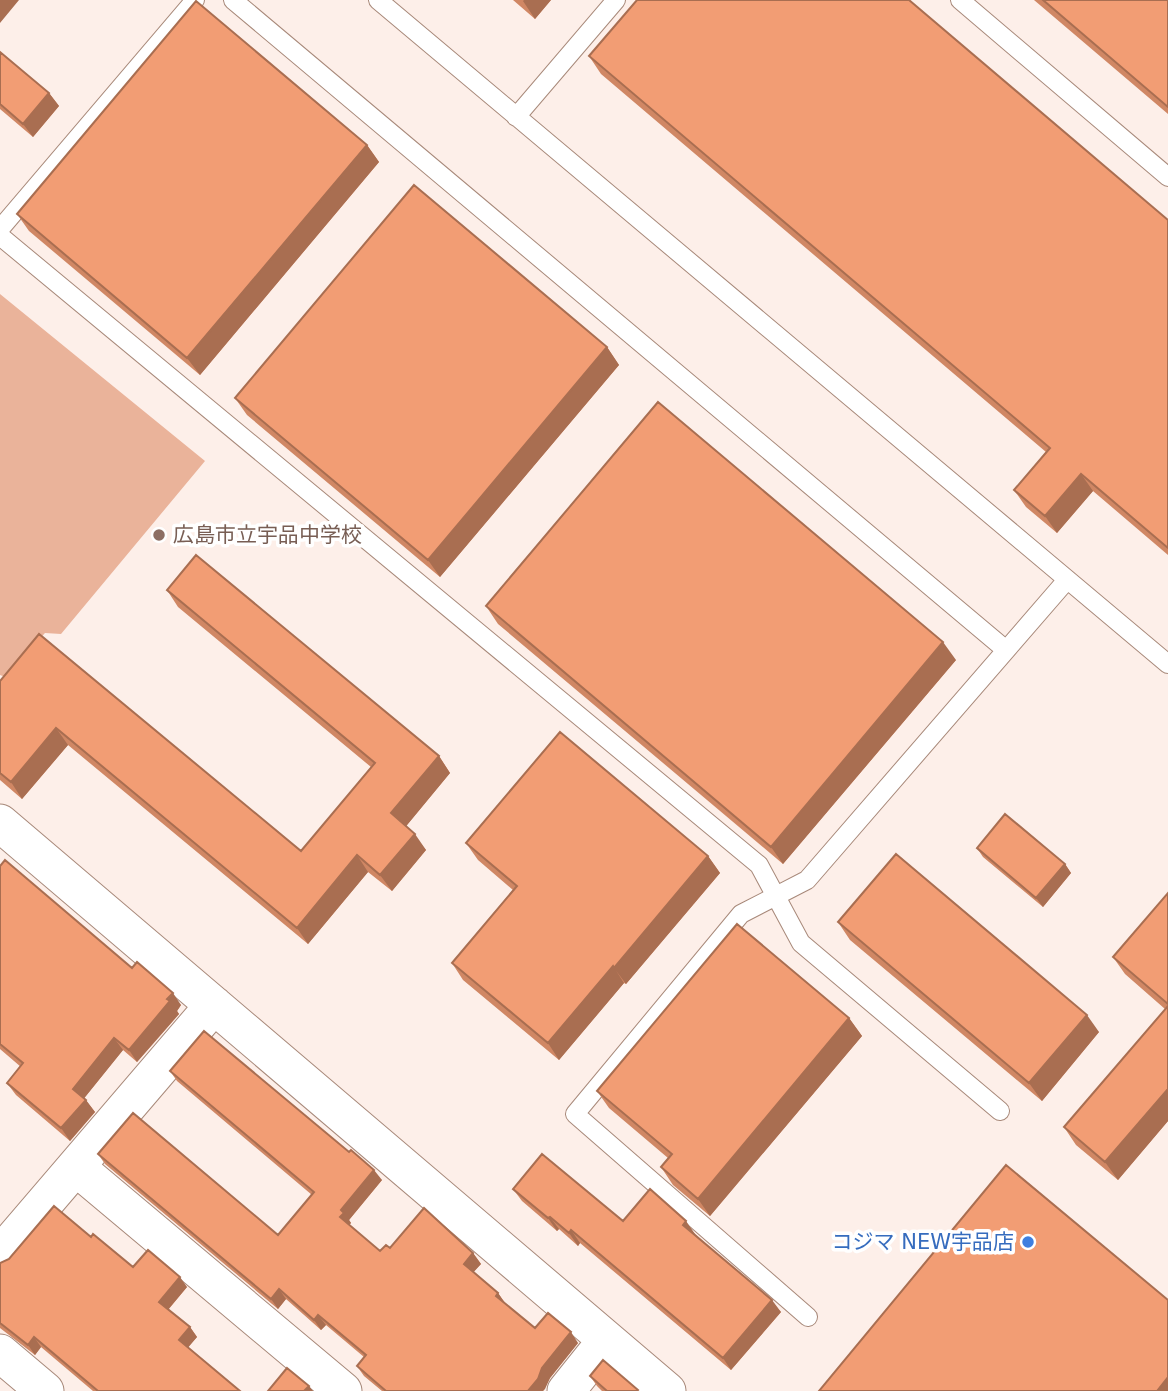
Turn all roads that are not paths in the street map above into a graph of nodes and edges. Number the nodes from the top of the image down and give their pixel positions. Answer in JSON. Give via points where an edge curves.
{"nodes":[{"id":1,"x":195,"y":0,"type":"edge"},
{"id":2,"x":233,"y":0,"type":"edge"},
{"id":3,"x":378,"y":0,"type":"edge"},
{"id":4,"x":616,"y":0,"type":"edge"},
{"id":5,"x":960,"y":0,"type":"edge"},
{"id":6,"x":516,"y":117,"type":"junction"},
{"id":7,"x":1168,"y":177,"type":"edge"},
{"id":8,"x":0,"y":229,"type":"edge"},
{"id":9,"x":0,"y":236,"type":"edge"},
{"id":10,"x":1066,"y":581,"type":"junction"},
{"id":11,"x":1006,"y":650,"type":"junction"},
{"id":12,"x":1168,"y":664,"type":"edge"},
{"id":13,"x":0,"y":823,"type":"edge"},
{"id":14,"x":776,"y":896,"type":"junction"},
{"id":15,"x":214,"y":1005,"type":"junction"},
{"id":16,"x":999,"y":1111,"type":"dead end"},
{"id":17,"x":76,"y":1167,"type":"junction"},
{"id":18,"x":0,"y":1255,"type":"edge"},
{"id":19,"x":808,"y":1317,"type":"dead end"},
{"id":20,"x":606,"y":1341,"type":"junction"},
{"id":21,"x":0,"y":1353,"type":"edge"},
{"id":22,"x":45,"y":1391,"type":"edge"},
{"id":23,"x":343,"y":1391,"type":"edge"},
{"id":24,"x":566,"y":1391,"type":"edge"},
{"id":25,"x":667,"y":1391,"type":"edge"}],
"edges":[{"from":1,"to":8,"type":"lane"},
{"from":2,"to":11,"type":"lane"},
{"from":3,"to":6,"type":"lane"},
{"from":4,"to":6,"type":"lane"},
{"from":5,"to":7,"type":"lane"},
{"from":6,"to":10,"type":"lane"},
{"from":9,"to":14,"type":"lane","via":[[759,865]]},
{"from":10,"to":11,"type":"lane"},
{"from":10,"to":12,"type":"lane"},
{"from":11,"to":14,"type":"lane","via":[[807,880]]},
{"from":13,"to":15,"type":"street"},
{"from":14,"to":16,"type":"lane","via":[[801,943]]},
{"from":14,"to":19,"type":"lane","via":[[741,914],[575,1114]]},
{"from":15,"to":17,"type":"street"},
{"from":15,"to":20,"type":"street"},
{"from":17,"to":18,"type":"street"},
{"from":17,"to":23,"type":"street"},
{"from":20,"to":24,"type":"street"},
{"from":20,"to":25,"type":"street"},
{"from":21,"to":22,"type":"street"}]}
